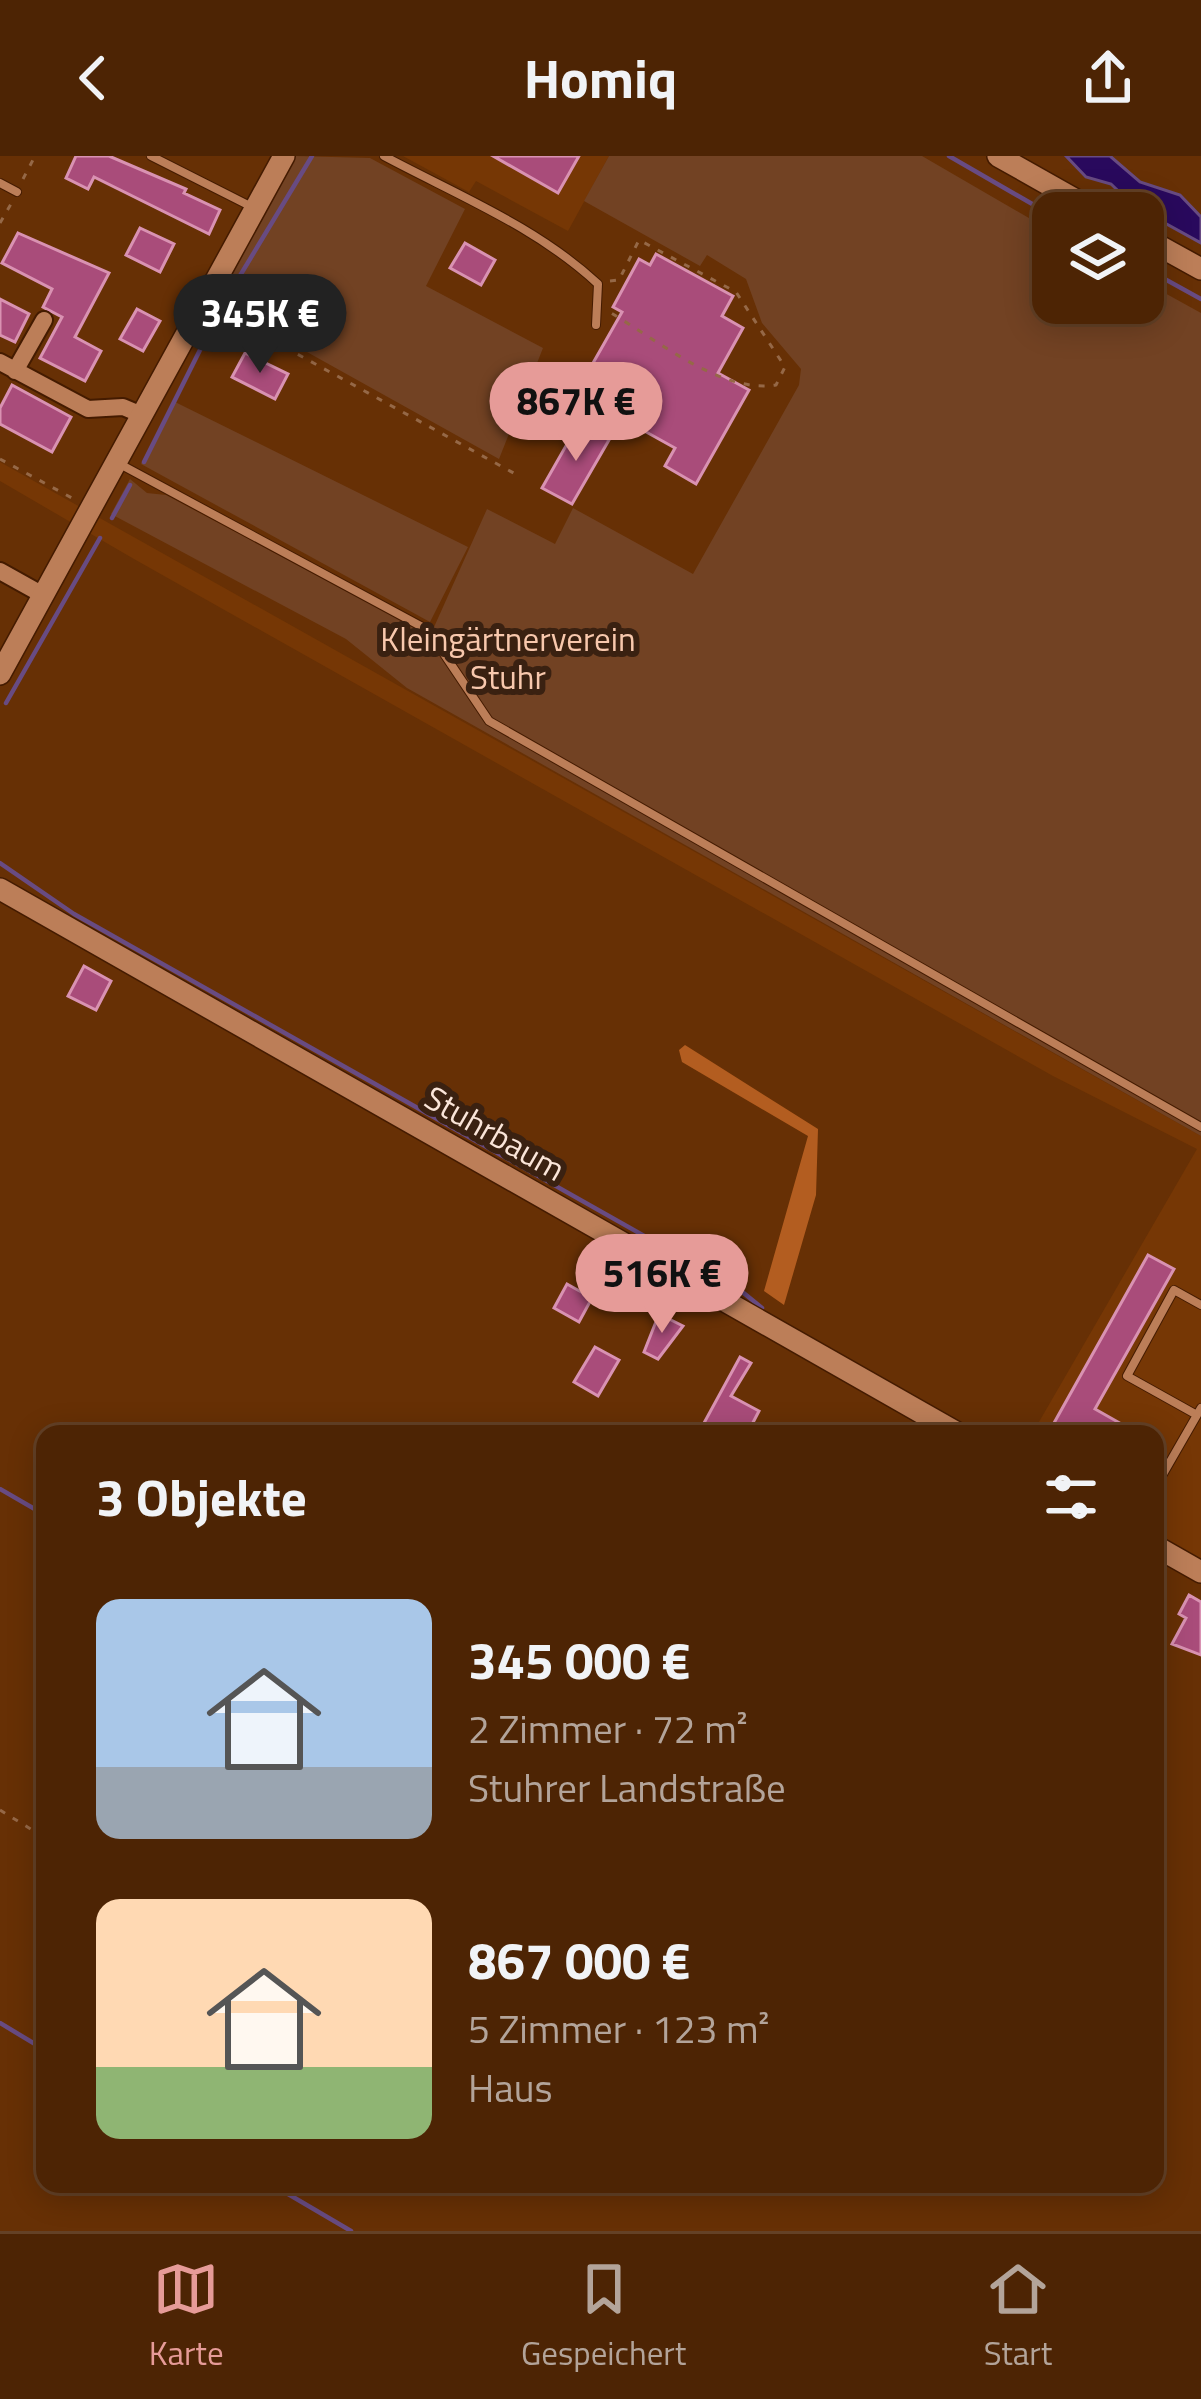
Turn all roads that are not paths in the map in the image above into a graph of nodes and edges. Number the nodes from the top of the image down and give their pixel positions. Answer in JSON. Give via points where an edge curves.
{"nodes":[{"id":1,"x":151,"y":156,"type":"edge"},
{"id":2,"x":284,"y":156,"type":"edge"},
{"id":3,"x":383,"y":156,"type":"edge"},
{"id":4,"x":998,"y":156,"type":"edge"},
{"id":5,"x":0,"y":183,"type":"edge"},
{"id":6,"x":17,"y":192,"type":"dead end"},
{"id":7,"x":1062,"y":192,"type":"edge"},
{"id":8,"x":254,"y":207,"type":"junction"},
{"id":9,"x":1164,"y":248,"type":"edge"},
{"id":10,"x":1201,"y":268,"type":"edge"},
{"id":11,"x":44,"y":320,"type":"dead end"},
{"id":12,"x":596,"y":325,"type":"dead end"},
{"id":13,"x":8,"y":366,"type":"edge"},
{"id":14,"x":142,"y":415,"type":"junction"},
{"id":15,"x":115,"y":462,"type":"junction"},
{"id":16,"x":0,"y":572,"type":"edge"},
{"id":17,"x":43,"y":595,"type":"junction"},
{"id":18,"x":0,"y":674,"type":"edge"},
{"id":19,"x":0,"y":889,"type":"edge"},
{"id":20,"x":1201,"y":1127,"type":"edge"},
{"id":21,"x":1201,"y":1305,"type":"edge"},
{"id":22,"x":1199,"y":1411,"type":"edge"},
{"id":23,"x":942,"y":1425,"type":"edge"},
{"id":24,"x":1164,"y":1472,"type":"edge"},
{"id":25,"x":1164,"y":1551,"type":"edge"},
{"id":26,"x":1201,"y":1572,"type":"edge"}],
"edges":[{"from":1,"to":8,"type":"lane"},
{"from":2,"to":8,"type":"street"},
{"from":3,"to":12,"type":"lane","via":[[550,244],[598,284]]},
{"from":4,"to":7,"type":"street"},
{"from":5,"to":6,"type":"lane"},
{"from":8,"to":14,"type":"street"},
{"from":9,"to":10,"type":"street"},
{"from":11,"to":13,"type":"street"},
{"from":13,"to":14,"type":"street","via":[[88,409]]},
{"from":14,"to":15,"type":"street"},
{"from":15,"to":17,"type":"street"},
{"from":15,"to":20,"type":"lane","via":[[428,630],[489,721]]},
{"from":16,"to":17,"type":"street"},
{"from":17,"to":18,"type":"street"},
{"from":19,"to":23,"type":"street","name":"Stuhrbaum"},
{"from":21,"to":22,"type":"lane","via":[[1174,1290],[1127,1376]]},
{"from":22,"to":24,"type":"lane"},
{"from":25,"to":26,"type":"street"}]}
